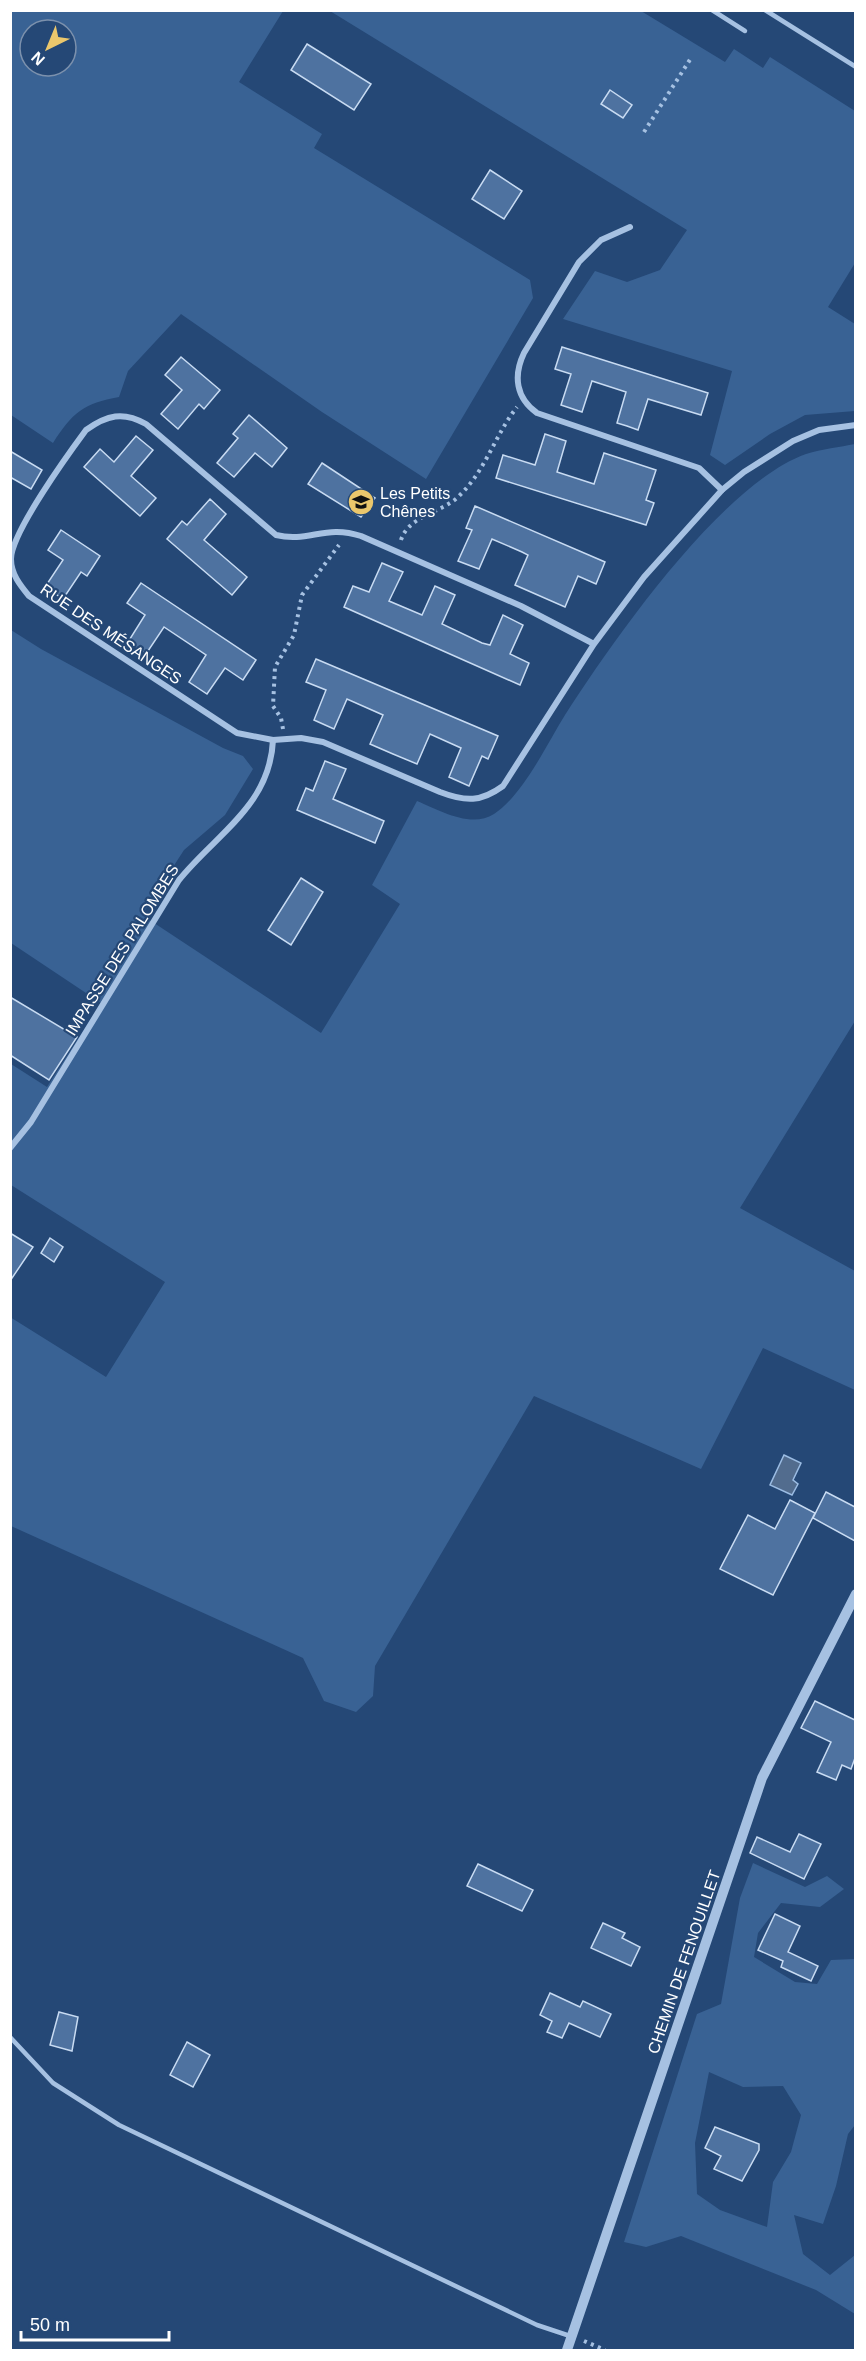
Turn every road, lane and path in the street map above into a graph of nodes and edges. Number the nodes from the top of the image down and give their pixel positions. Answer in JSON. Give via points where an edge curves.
{"nodes":[{"id":1,"x":712,"y":10,"type":"edge"},
{"id":2,"x":765,"y":10,"type":"edge"},
{"id":3,"x":722,"y":13,"type":"edge"},
{"id":4,"x":746,"y":31,"type":"dead end"},
{"id":5,"x":691,"y":58,"type":"dead end"},
{"id":6,"x":855,"y":67,"type":"edge"},
{"id":7,"x":644,"y":132,"type":"dead end"},
{"id":8,"x":630,"y":226,"type":"dead end"},
{"id":9,"x":523,"y":399,"type":"junction"},
{"id":10,"x":855,"y":425,"type":"edge"},
{"id":11,"x":722,"y":490,"type":"junction"},
{"id":12,"x":346,"y":531,"type":"junction"},
{"id":13,"x":397,"y":551,"type":"junction"},
{"id":14,"x":594,"y":644,"type":"junction"},
{"id":15,"x":273,"y":740,"type":"junction"},
{"id":16,"x":285,"y":740,"type":"junction"},
{"id":17,"x":10,"y":1148,"type":"edge"},
{"id":18,"x":855,"y":1594,"type":"edge"},
{"id":19,"x":10,"y":2037,"type":"edge"},
{"id":20,"x":572,"y":2337,"type":"junction"},
{"id":21,"x":567,"y":2350,"type":"edge"},
{"id":22,"x":605,"y":2350,"type":"edge"}],
"edges":[{"from":1,"to":3,"type":"lane"},
{"from":2,"to":6,"type":"lane"},
{"from":3,"to":4,"type":"lane"},
{"from":5,"to":7,"type":"path"},
{"from":8,"to":9,"type":"street","via":[[601,240],[573,272],[518,365],[518,387]]},
{"from":9,"to":11,"type":"street","via":[[537,413],[552,420],[699,468]]},
{"from":9,"to":13,"type":"path","via":[[485,464],[458,498],[404,531]]},
{"from":10,"to":11,"type":"street","name":"RUE DES MÉSANGES","via":[[819,430],[793,441]]},
{"from":11,"to":14,"type":"street","name":"RUE DES MÉSANGES","via":[[644,577]]},
{"from":12,"to":13,"type":"street","name":"RUE DES MÉSANGES"},
{"from":12,"to":15,"type":"street","name":"RUE DES MÉSANGES","via":[[333,529],[293,539],[276,535],[146,424],[132,416],[115,416],[86,430],[18,534],[11,559],[16,580],[29,596],[237,733]]},
{"from":12,"to":16,"type":"path","via":[[302,595],[294,635],[275,667],[273,706],[281,718]]},
{"from":13,"to":14,"type":"street","name":"RUE DES MÉSANGES","via":[[521,606]]},
{"from":14,"to":16,"type":"street","name":"RUE DES MÉSANGES","via":[[503,786],[489,796],[459,799],[322,742]]},
{"from":15,"to":16,"type":"street","name":"RUE DES MÉSANGES"},
{"from":15,"to":17,"type":"street","name":"IMPASSE DES PALOMBES","via":[[272,762],[264,783],[236,823],[179,880],[31,1122]]},
{"from":18,"to":20,"type":"street","name":"CHEMIN DE FENOUILLET","via":[[762,1778]]},
{"from":19,"to":20,"type":"lane","via":[[53,2083],[119,2125],[537,2325]]},
{"from":20,"to":21,"type":"street","name":"CHEMIN DE FENOUILLET"},
{"from":20,"to":22,"type":"path"}]}
